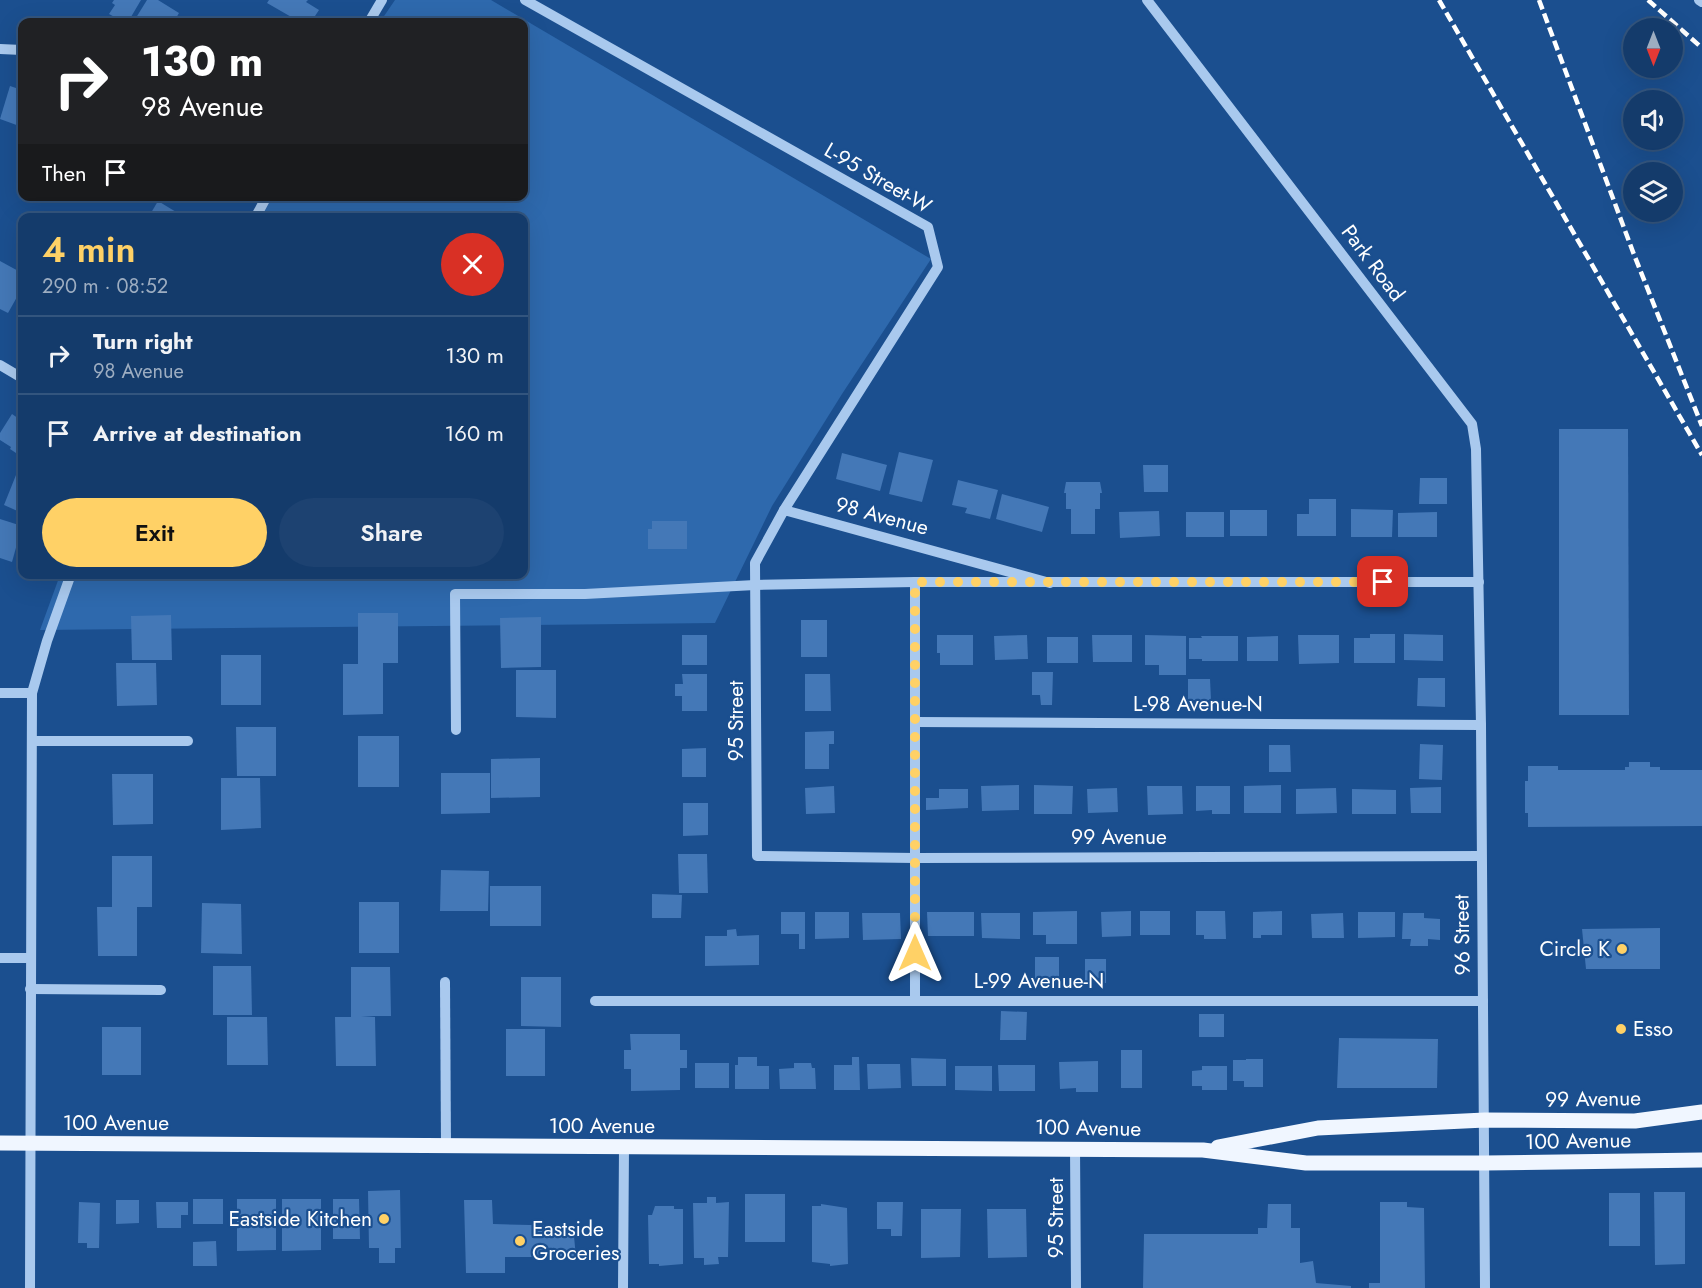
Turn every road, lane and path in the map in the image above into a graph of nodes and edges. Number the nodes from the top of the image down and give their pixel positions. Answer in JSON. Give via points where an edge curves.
{"nodes":[{"id":1,"x":382,"y":0,"type":"edge"},
{"id":2,"x":525,"y":0,"type":"edge"},
{"id":3,"x":1148,"y":0,"type":"edge"},
{"id":4,"x":371,"y":18,"type":"edge"},
{"id":5,"x":0,"y":50,"type":"edge"},
{"id":6,"x":18,"y":50,"type":"edge"},
{"id":7,"x":0,"y":365,"type":"edge"},
{"id":8,"x":18,"y":376,"type":"edge"},
{"id":9,"x":784,"y":510,"type":"junction"},
{"id":10,"x":69,"y":579,"type":"edge"},
{"id":11,"x":915,"y":582,"type":"junction"},
{"id":12,"x":1050,"y":582,"type":"junction"},
{"id":13,"x":1479,"y":582,"type":"junction"},
{"id":14,"x":755,"y":585,"type":"junction"},
{"id":15,"x":0,"y":693,"type":"edge"},
{"id":16,"x":32,"y":693,"type":"junction"},
{"id":17,"x":915,"y":722,"type":"junction"},
{"id":18,"x":1481,"y":725,"type":"junction"},
{"id":19,"x":456,"y":730,"type":"dead end"},
{"id":20,"x":32,"y":741,"type":"junction"},
{"id":21,"x":188,"y":741,"type":"dead end"},
{"id":22,"x":757,"y":856,"type":"joint"},
{"id":23,"x":1481,"y":856,"type":"junction"},
{"id":24,"x":915,"y":858,"type":"junction"},
{"id":25,"x":0,"y":958,"type":"edge"},
{"id":26,"x":30,"y":958,"type":"junction"},
{"id":27,"x":445,"y":982,"type":"dead end"},
{"id":28,"x":30,"y":989,"type":"junction"},
{"id":29,"x":161,"y":990,"type":"dead end"},
{"id":30,"x":595,"y":1001,"type":"dead end"},
{"id":31,"x":915,"y":1001,"type":"junction"},
{"id":32,"x":1483,"y":1001,"type":"junction"},
{"id":33,"x":1702,"y":1112,"type":"edge"},
{"id":34,"x":1485,"y":1120,"type":"junction"},
{"id":35,"x":0,"y":1143,"type":"edge"},
{"id":36,"x":31,"y":1143,"type":"junction"},
{"id":37,"x":446,"y":1146,"type":"junction"},
{"id":38,"x":624,"y":1147,"type":"junction"},
{"id":39,"x":1075,"y":1148,"type":"junction"},
{"id":40,"x":1203,"y":1150,"type":"junction"},
{"id":41,"x":1702,"y":1160,"type":"edge"},
{"id":42,"x":1485,"y":1163,"type":"junction"},
{"id":43,"x":30,"y":1288,"type":"edge"},
{"id":44,"x":623,"y":1288,"type":"edge"},
{"id":45,"x":1076,"y":1288,"type":"edge"},
{"id":46,"x":1485,"y":1288,"type":"edge"}],
"edges":[{"from":1,"to":4,"type":"street"},
{"from":2,"to":9,"type":"street","name":"L-95 Street-W","via":[[928,227],[938,267]]},
{"from":3,"to":13,"type":"street","name":"Park Road","via":[[1472,424]]},
{"from":5,"to":6,"type":"street"},
{"from":7,"to":8,"type":"street"},
{"from":9,"to":12,"type":"street","name":"98 Avenue"},
{"from":9,"to":14,"type":"street","via":[[755,563]]},
{"from":10,"to":16,"type":"street"},
{"from":11,"to":12,"type":"street","name":"98 Avenue"},
{"from":11,"to":14,"type":"street","name":"98 Avenue"},
{"from":11,"to":17,"type":"street"},
{"from":12,"to":13,"type":"street","name":"98 Avenue"},
{"from":13,"to":18,"type":"street","name":"96 Street"},
{"from":14,"to":19,"type":"street","name":"98 Avenue","via":[[585,594],[455,594]]},
{"from":14,"to":22,"type":"street","name":"95 Street"},
{"from":15,"to":16,"type":"street"},
{"from":16,"to":20,"type":"street"},
{"from":17,"to":18,"type":"street","name":"L-98 Avenue-N"},
{"from":17,"to":24,"type":"street"},
{"from":18,"to":23,"type":"street","name":"96 Street"},
{"from":20,"to":21,"type":"street"},
{"from":20,"to":26,"type":"street"},
{"from":22,"to":24,"type":"street","name":"99 Avenue"},
{"from":23,"to":24,"type":"street","name":"99 Avenue"},
{"from":23,"to":32,"type":"street","name":"96 Street"},
{"from":24,"to":31,"type":"street"},
{"from":25,"to":26,"type":"street"},
{"from":26,"to":28,"type":"street"},
{"from":27,"to":37,"type":"street"},
{"from":28,"to":29,"type":"street"},
{"from":28,"to":36,"type":"street"},
{"from":30,"to":31,"type":"street","name":"L-99 Avenue-N"},
{"from":31,"to":32,"type":"street","name":"L-99 Avenue-N"},
{"from":32,"to":34,"type":"street","name":"96 Street"},
{"from":33,"to":34,"type":"main road","name":"99 Avenue","via":[[1635,1121]]},
{"from":34,"to":40,"type":"main road","name":"100 Avenue","via":[[1318,1128]]},
{"from":34,"to":42,"type":"street","name":"96 Street"},
{"from":35,"to":36,"type":"main road","name":"100 Avenue"},
{"from":36,"to":37,"type":"main road","name":"100 Avenue"},
{"from":36,"to":43,"type":"street"},
{"from":37,"to":38,"type":"main road","name":"100 Avenue"},
{"from":38,"to":39,"type":"main road","name":"100 Avenue"},
{"from":38,"to":44,"type":"street"},
{"from":39,"to":40,"type":"main road","name":"100 Avenue"},
{"from":39,"to":45,"type":"street","name":"95 Street"},
{"from":40,"to":42,"type":"main road","name":"100 Avenue","via":[[1306,1163]]},
{"from":41,"to":42,"type":"main road","name":"100 Avenue"},
{"from":42,"to":46,"type":"street","name":"96 Street"}]}
